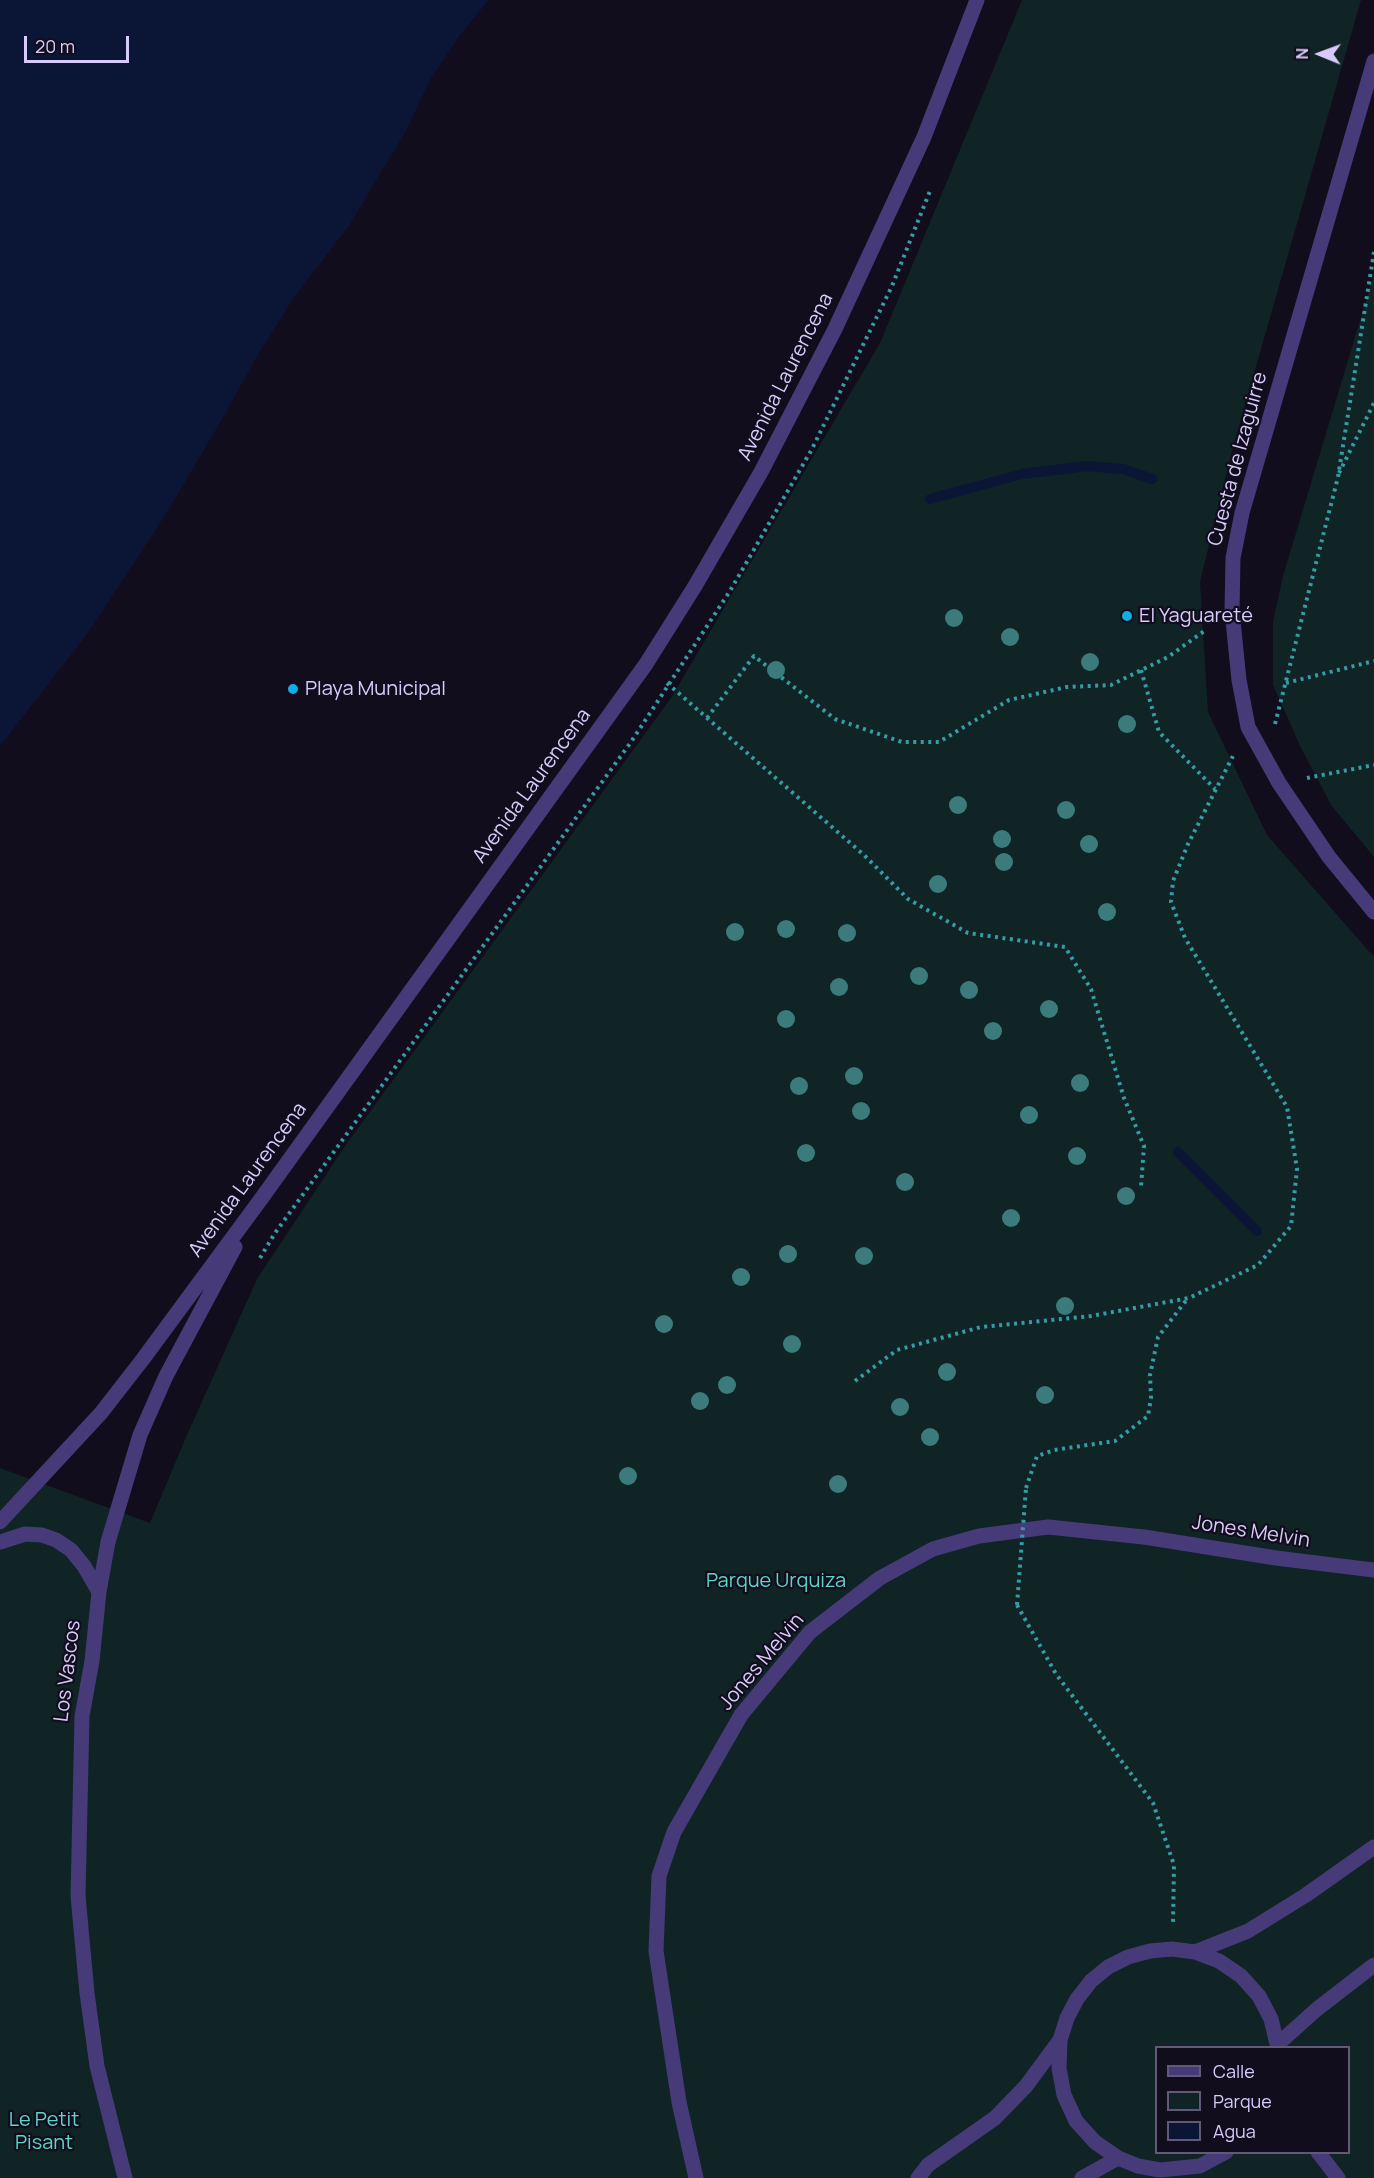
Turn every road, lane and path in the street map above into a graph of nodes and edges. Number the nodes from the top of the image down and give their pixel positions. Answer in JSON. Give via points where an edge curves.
{"nodes":[{"id":1,"x":977,"y":0,"type":"edge"},
{"id":2,"x":1374,"y":62,"type":"edge"},
{"id":3,"x":931,"y":188,"type":"dead end"},
{"id":4,"x":1374,"y":252,"type":"edge"},
{"id":5,"x":1374,"y":403,"type":"edge"},
{"id":6,"x":1338,"y":477,"type":"junction"},
{"id":7,"x":1232,"y":611,"type":"junction"},
{"id":8,"x":1374,"y":661,"type":"edge"},
{"id":9,"x":646,"y":664,"type":"junction"},
{"id":10,"x":1141,"y":670,"type":"junction"},
{"id":11,"x":1286,"y":683,"type":"junction"},
{"id":12,"x":669,"y":684,"type":"junction"},
{"id":13,"x":707,"y":718,"type":"junction"},
{"id":14,"x":1248,"y":727,"type":"junction"},
{"id":15,"x":1265,"y":761,"type":"junction"},
{"id":16,"x":1374,"y":765,"type":"edge"},
{"id":17,"x":1279,"y":783,"type":"junction"},
{"id":18,"x":1215,"y":789,"type":"junction"},
{"id":19,"x":1374,"y":912,"type":"edge"},
{"id":20,"x":1141,"y":1187,"type":"dead end"},
{"id":21,"x":261,"y":1199,"type":"junction"},
{"id":22,"x":257,"y":1263,"type":"dead end"},
{"id":23,"x":1189,"y":1298,"type":"junction"},
{"id":24,"x":855,"y":1381,"type":"dead end"},
{"id":25,"x":0,"y":1522,"type":"edge"},
{"id":26,"x":0,"y":1542,"type":"edge"},
{"id":27,"x":1374,"y":1570,"type":"edge"},
{"id":28,"x":99,"y":1592,"type":"junction"},
{"id":29,"x":1374,"y":1847,"type":"edge"},
{"id":30,"x":1172,"y":1949,"type":"junction"},
{"id":31,"x":1195,"y":1952,"type":"junction"},
{"id":32,"x":1374,"y":1965,"type":"edge"},
{"id":33,"x":1060,"y":2040,"type":"junction"},
{"id":34,"x":1278,"y":2046,"type":"edge"},
{"id":35,"x":1222,"y":2154,"type":"edge"},
{"id":36,"x":1320,"y":2154,"type":"edge"},
{"id":37,"x":1118,"y":2158,"type":"junction"},
{"id":38,"x":1160,"y":2170,"type":"junction"},
{"id":39,"x":125,"y":2178,"type":"edge"},
{"id":40,"x":696,"y":2178,"type":"edge"},
{"id":41,"x":918,"y":2178,"type":"edge"},
{"id":42,"x":1082,"y":2178,"type":"edge"},
{"id":43,"x":1175,"y":2178,"type":"edge"},
{"id":44,"x":1338,"y":2178,"type":"edge"}],
"edges":[{"from":1,"to":9,"type":"street","name":"Avenida Laurencena","via":[[924,137],[835,329],[761,472]]},
{"from":2,"to":7,"type":"street","name":"Cuesta de Izaguirre","via":[[1242,513],[1233,558]]},
{"from":3,"to":12,"type":"path","via":[[892,286],[812,448],[730,591]]},
{"from":4,"to":6,"type":"path"},
{"from":5,"to":6,"type":"path"},
{"from":6,"to":11,"type":"path"},
{"from":7,"to":10,"type":"path","via":[[1168,657]]},
{"from":7,"to":14,"type":"street","name":"Cuesta de Izaguirre"},
{"from":8,"to":11,"type":"path"},
{"from":9,"to":12,"type":"path"},
{"from":9,"to":21,"type":"street","name":"Avenida Laurencena"},
{"from":10,"to":13,"type":"path","via":[[1111,685],[1066,687],[1009,700],[939,742],[902,742],[835,719],[754,656]]},
{"from":10,"to":18,"type":"path","via":[[1159,732]]},
{"from":11,"to":15,"type":"path"},
{"from":12,"to":13,"type":"path"},
{"from":12,"to":22,"type":"path"},
{"from":13,"to":20,"type":"path","via":[[908,898],[968,933],[1065,947],[1091,989],[1124,1098],[1144,1146]]},
{"from":14,"to":15,"type":"street","name":"Cuesta de Izaguirre"},
{"from":14,"to":18,"type":"path"},
{"from":15,"to":17,"type":"street","name":"Cuesta de Izaguirre"},
{"from":16,"to":17,"type":"path"},
{"from":17,"to":19,"type":"street","name":"Cuesta de Izaguirre","via":[[1329,857]]},
{"from":18,"to":23,"type":"path","via":[[1173,881],[1171,902],[1185,938],[1287,1107],[1296,1169],[1292,1226],[1258,1265]]},
{"from":21,"to":25,"type":"street","name":"Avenida Laurencena","via":[[101,1413]]},
{"from":21,"to":28,"type":"street","name":"Los Vascos","via":[[166,1376],[140,1435],[108,1542]]},
{"from":23,"to":24,"type":"path","via":[[1090,1316],[981,1327],[897,1350]]},
{"from":23,"to":30,"type":"path","bridge":true,"via":[[1158,1337],[1150,1375],[1148,1416],[1115,1441],[1037,1456],[1026,1488],[1017,1605],[1056,1674],[1153,1803],[1174,1865]]},
{"from":26,"to":28,"type":"street","via":[[25,1534],[56,1540],[71,1550]]},
{"from":27,"to":40,"type":"street","name":"Jones Melvin","via":[[1048,1527],[980,1536],[933,1549],[880,1578],[810,1632],[741,1715],[674,1832],[659,1876],[656,1951],[679,2102]]},
{"from":28,"to":39,"type":"street","name":"Los Vascos","via":[[82,1716],[78,1896],[97,2066]]},
{"from":29,"to":31,"type":"street","via":[[1248,1931]]},
{"from":30,"to":31,"type":"street"},
{"from":30,"to":33,"type":"street","via":[[1150,1950],[1108,1967],[1077,1999]]},
{"from":31,"to":34,"type":"street","via":[[1219,1961],[1241,1976],[1259,1996],[1271,2019]]},
{"from":32,"to":34,"type":"street","via":[[1317,2009]]},
{"from":33,"to":37,"type":"street","via":[[1064,2096],[1077,2121],[1095,2142]]},
{"from":33,"to":41,"type":"street","via":[[1026,2086],[995,2118],[928,2165]]},
{"from":35,"to":38,"type":"street","via":[[1200,2166]]},
{"from":36,"to":44,"type":"street"},
{"from":37,"to":38,"type":"street"},
{"from":37,"to":42,"type":"street"},
{"from":38,"to":43,"type":"street"}]}
